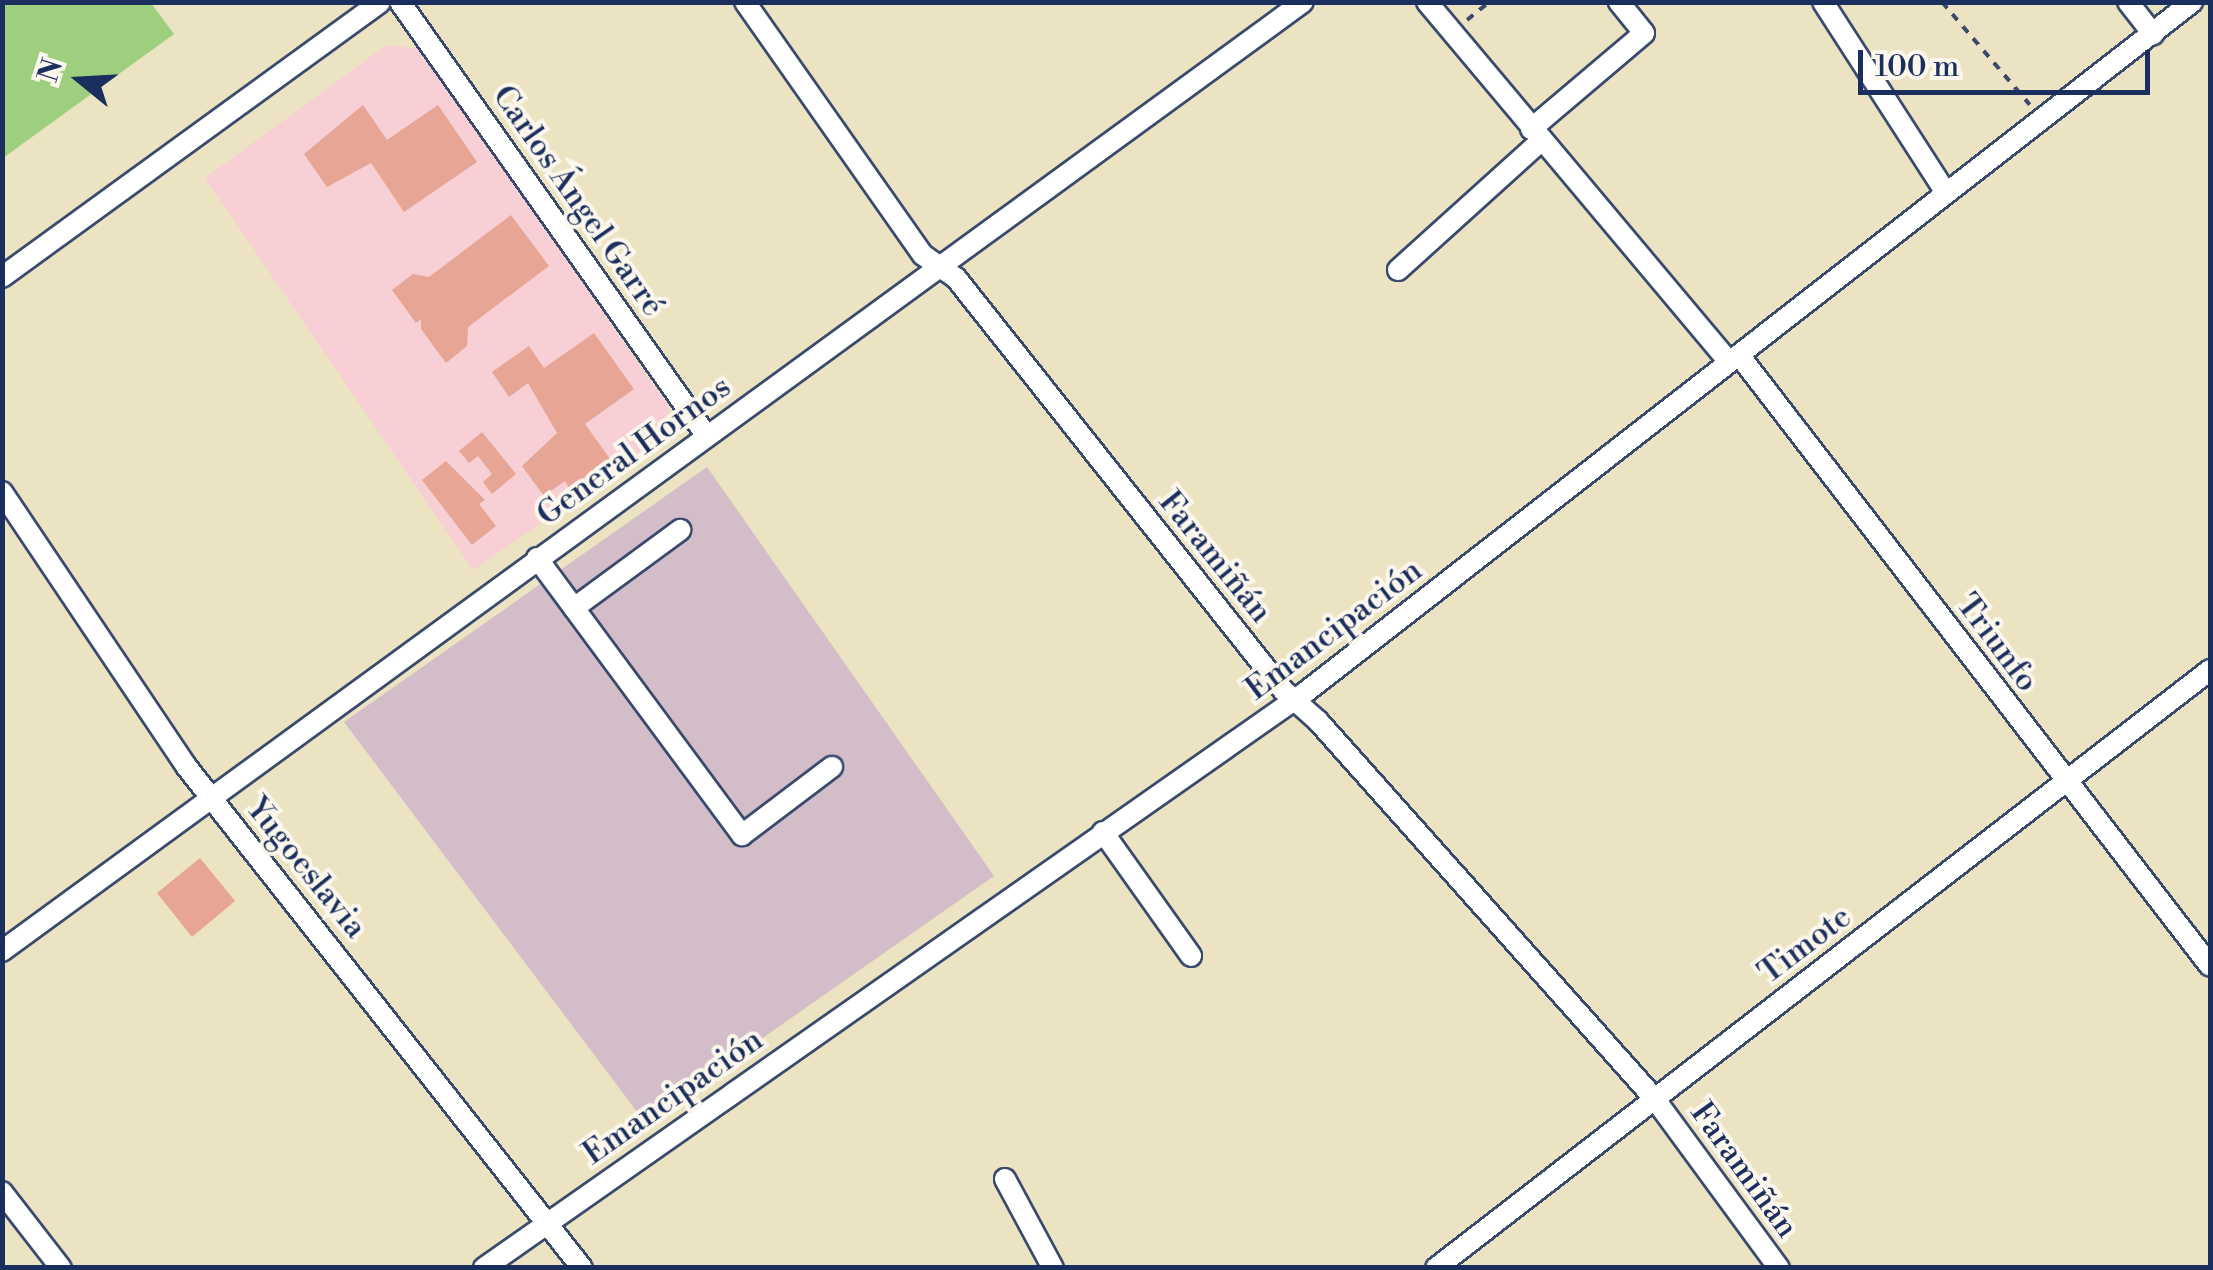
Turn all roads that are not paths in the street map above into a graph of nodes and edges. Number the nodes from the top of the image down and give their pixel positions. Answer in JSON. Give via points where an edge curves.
{"nodes":[{"id":1,"x":380,"y":2,"type":"edge"},
{"id":2,"x":400,"y":2,"type":"edge"},
{"id":3,"x":745,"y":2,"type":"edge"},
{"id":4,"x":1303,"y":2,"type":"edge"},
{"id":5,"x":1427,"y":2,"type":"edge"},
{"id":6,"x":1618,"y":2,"type":"edge"},
{"id":7,"x":1823,"y":2,"type":"edge"},
{"id":8,"x":2128,"y":2,"type":"edge"},
{"id":9,"x":2192,"y":2,"type":"edge"},
{"id":10,"x":2153,"y":34,"type":"junction"},
{"id":11,"x":1536,"y":135,"type":"junction"},
{"id":12,"x":1944,"y":190,"type":"junction"},
{"id":13,"x":936,"y":268,"type":"junction"},
{"id":14,"x":1398,"y":270,"type":"dead end"},
{"id":15,"x":2,"y":277,"type":"edge"},
{"id":16,"x":1734,"y":359,"type":"junction"},
{"id":17,"x":706,"y":435,"type":"junction"},
{"id":18,"x":2,"y":492,"type":"edge"},
{"id":19,"x":680,"y":530,"type":"dead end"},
{"id":20,"x":537,"y":558,"type":"junction"},
{"id":21,"x":574,"y":608,"type":"junction"},
{"id":22,"x":2210,"y":670,"type":"edge"},
{"id":23,"x":1294,"y":699,"type":"junction"},
{"id":24,"x":832,"y":767,"type":"dead end"},
{"id":25,"x":2066,"y":782,"type":"junction"},
{"id":26,"x":210,"y":796,"type":"junction"},
{"id":27,"x":1103,"y":832,"type":"junction"},
{"id":28,"x":2,"y":951,"type":"edge"},
{"id":29,"x":1191,"y":956,"type":"dead end"},
{"id":30,"x":2210,"y":966,"type":"edge"},
{"id":31,"x":1654,"y":1098,"type":"junction"},
{"id":32,"x":1005,"y":1179,"type":"dead end"},
{"id":33,"x":2,"y":1192,"type":"edge"},
{"id":34,"x":550,"y":1221,"type":"junction"},
{"id":35,"x":61,"y":1268,"type":"edge"},
{"id":36,"x":484,"y":1268,"type":"edge"},
{"id":37,"x":582,"y":1268,"type":"edge"},
{"id":38,"x":1052,"y":1268,"type":"edge"},
{"id":39,"x":1436,"y":1268,"type":"edge"},
{"id":40,"x":1779,"y":1268,"type":"edge"}],
"edges":[{"from":1,"to":15,"type":"street"},
{"from":2,"to":17,"type":"street","name":"Carlos Ángel Garré"},
{"from":3,"to":13,"type":"street","name":"Faramiñán"},
{"from":4,"to":13,"type":"street","name":"General Hornos"},
{"from":5,"to":11,"type":"street","name":"Triunfo"},
{"from":6,"to":11,"type":"street","via":[[1644,33]]},
{"from":7,"to":12,"type":"street"},
{"from":8,"to":10,"type":"street"},
{"from":9,"to":10,"type":"street","name":"Emancipación"},
{"from":10,"to":12,"type":"street","name":"Emancipación"},
{"from":11,"to":14,"type":"street"},
{"from":11,"to":16,"type":"street","name":"Triunfo"},
{"from":12,"to":16,"type":"street","name":"Emancipación"},
{"from":13,"to":17,"type":"street","name":"General Hornos"},
{"from":13,"to":23,"type":"street","name":"Faramiñán","via":[[956,278]]},
{"from":16,"to":23,"type":"street","name":"Emancipación"},
{"from":16,"to":25,"type":"street","name":"Triunfo"},
{"from":17,"to":20,"type":"street","name":"General Hornos"},
{"from":18,"to":26,"type":"street","name":"Yugoeslavia"},
{"from":19,"to":21,"type":"street"},
{"from":20,"to":21,"type":"street"},
{"from":20,"to":26,"type":"street","name":"General Hornos"},
{"from":21,"to":24,"type":"street","via":[[742,835]]},
{"from":22,"to":25,"type":"street","name":"Timote"},
{"from":23,"to":27,"type":"street","name":"Emancipación"},
{"from":23,"to":31,"type":"street","name":"Faramiñán"},
{"from":25,"to":30,"type":"street","name":"Triunfo"},
{"from":25,"to":31,"type":"street","name":"Timote"},
{"from":26,"to":28,"type":"street","name":"General Hornos"},
{"from":26,"to":34,"type":"street","name":"Yugoeslavia"},
{"from":27,"to":29,"type":"street"},
{"from":27,"to":34,"type":"street","name":"Emancipación"},
{"from":31,"to":39,"type":"street","name":"Timote"},
{"from":31,"to":40,"type":"street","name":"Faramiñán"},
{"from":32,"to":38,"type":"street"},
{"from":33,"to":35,"type":"street"},
{"from":34,"to":36,"type":"street","name":"Emancipación"},
{"from":34,"to":37,"type":"street","name":"Yugoeslavia"}]}
